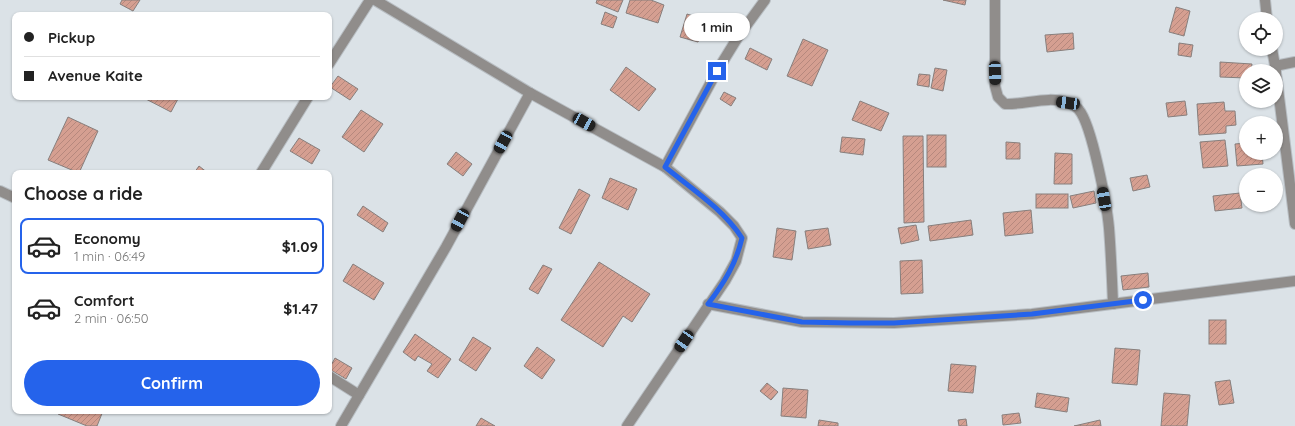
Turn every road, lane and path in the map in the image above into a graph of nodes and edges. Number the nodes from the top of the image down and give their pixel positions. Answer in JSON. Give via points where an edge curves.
{"nodes":[{"id":1,"x":370,"y":0,"type":"edge"},
{"id":2,"x":375,"y":0,"type":"edge"},
{"id":3,"x":765,"y":0,"type":"edge"},
{"id":4,"x":995,"y":0,"type":"edge"},
{"id":5,"x":1265,"y":0,"type":"edge"},
{"id":6,"x":1266,"y":12,"type":"edge"},
{"id":7,"x":332,"y":59,"type":"edge"},
{"id":8,"x":1295,"y":62,"type":"edge"},
{"id":9,"x":1283,"y":67,"type":"edge"},
{"id":10,"x":530,"y":92,"type":"junction"},
{"id":11,"x":306,"y":100,"type":"edge"},
{"id":12,"x":1281,"y":108,"type":"edge"},
{"id":13,"x":665,"y":167,"type":"junction"},
{"id":14,"x":263,"y":170,"type":"edge"},
{"id":15,"x":0,"y":191,"type":"edge"},
{"id":16,"x":12,"y":197,"type":"edge"},
{"id":17,"x":1295,"y":224,"type":"edge"},
{"id":18,"x":1295,"y":281,"type":"edge"},
{"id":19,"x":708,"y":304,"type":"junction"},
{"id":20,"x":1113,"y":304,"type":"junction"},
{"id":21,"x":332,"y":378,"type":"edge"},
{"id":22,"x":359,"y":395,"type":"junction"},
{"id":23,"x":341,"y":426,"type":"edge"},
{"id":24,"x":627,"y":426,"type":"edge"}],
"edges":[{"from":1,"to":7,"type":"street"},
{"from":2,"to":10,"type":"street"},
{"from":3,"to":13,"type":"street","via":[[717,71]]},
{"from":4,"to":20,"type":"street","via":[[995,79],[998,97],[1005,104],[1018,105],[1049,100],[1068,103],[1078,109],[1084,120],[1097,159],[1109,226]]},
{"from":5,"to":6,"type":"street"},
{"from":8,"to":9,"type":"street"},
{"from":10,"to":13,"type":"street"},
{"from":10,"to":22,"type":"street","via":[[446,247]]},
{"from":11,"to":14,"type":"street"},
{"from":12,"to":17,"type":"street"},
{"from":13,"to":19,"type":"street","via":[[720,212],[742,238],[731,270]]},
{"from":15,"to":16,"type":"street"},
{"from":18,"to":20,"type":"street"},
{"from":19,"to":20,"type":"street","via":[[802,322],[894,323],[1032,314]]},
{"from":19,"to":24,"type":"street"},
{"from":21,"to":22,"type":"street"},
{"from":22,"to":23,"type":"street"}]}
